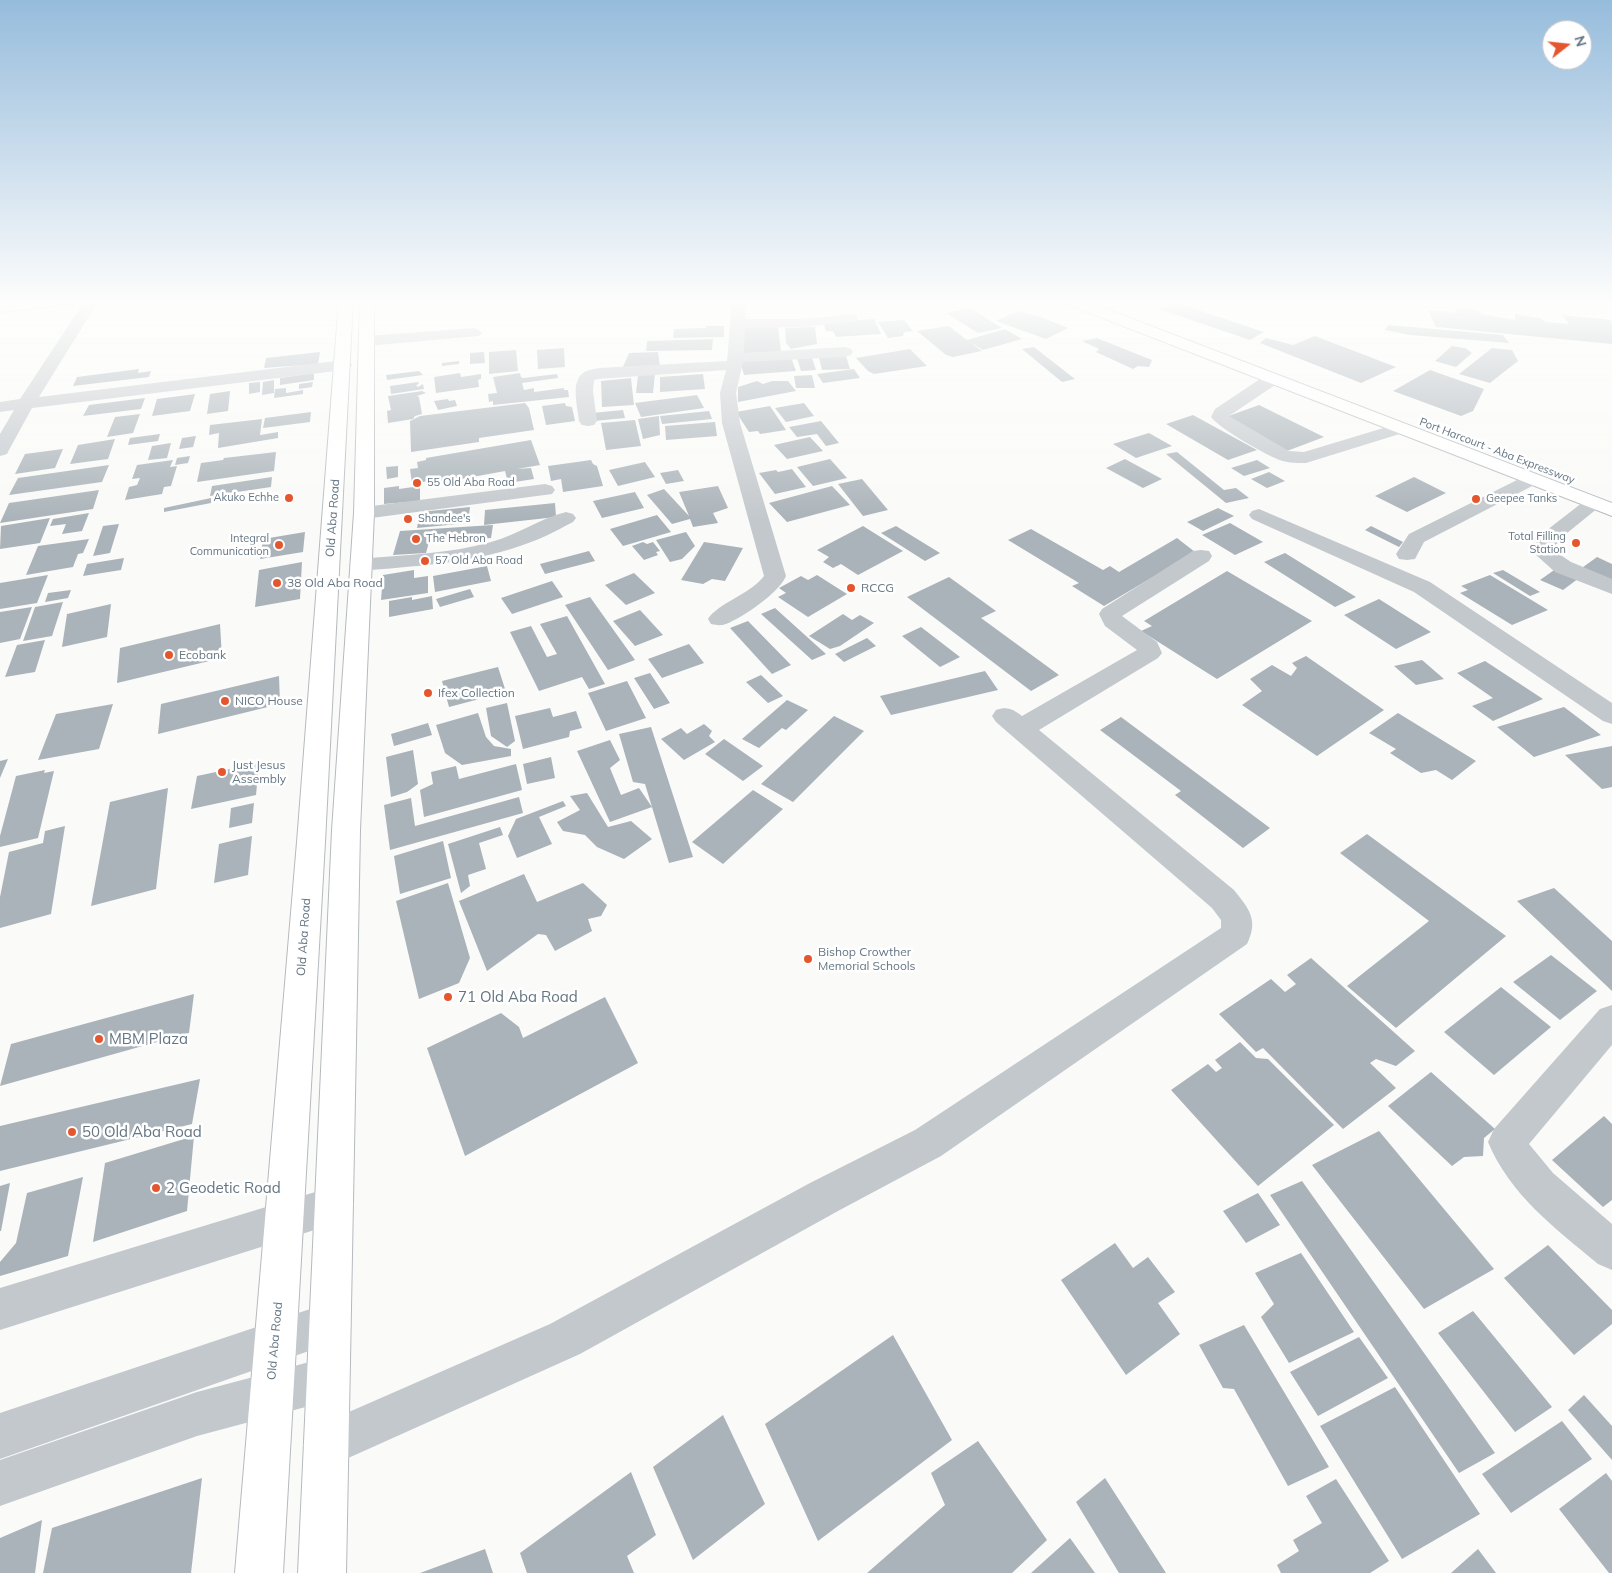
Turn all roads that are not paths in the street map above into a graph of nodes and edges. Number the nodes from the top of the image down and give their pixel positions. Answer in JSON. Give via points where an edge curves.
{"nodes":[{"id":1,"x":45,"y":373,"type":"edge"},
{"id":2,"x":275,"y":373,"type":"edge"},
{"id":3,"x":343,"y":373,"type":"edge"},
{"id":4,"x":366,"y":373,"type":"edge"},
{"id":5,"x":598,"y":373,"type":"edge"},
{"id":6,"x":732,"y":373,"type":"edge"},
{"id":7,"x":1258,"y":373,"type":"edge"},
{"id":8,"x":1284,"y":373,"type":"edge"},
{"id":9,"x":1272,"y":379,"type":"junction"},
{"id":10,"x":26,"y":404,"type":"junction"},
{"id":11,"x":0,"y":407,"type":"edge"},
{"id":12,"x":588,"y":421,"type":"dead end"},
{"id":13,"x":1400,"y":428,"type":"junction"},
{"id":14,"x":0,"y":450,"type":"edge"},
{"id":15,"x":1531,"y":479,"type":"junction"},
{"id":16,"x":545,"y":490,"type":"dead end"},
{"id":17,"x":1606,"y":503,"type":"edge"},
{"id":18,"x":364,"y":513,"type":"junction"},
{"id":19,"x":1259,"y":515,"type":"dead end"},
{"id":20,"x":566,"y":518,"type":"dead end"},
{"id":21,"x":1407,"y":554,"type":"dead end"},
{"id":22,"x":1201,"y":556,"type":"dead end"},
{"id":23,"x":360,"y":565,"type":"junction"},
{"id":24,"x":1612,"y":587,"type":"edge"},
{"id":25,"x":719,"y":619,"type":"dead end"},
{"id":26,"x":1612,"y":715,"type":"edge"},
{"id":27,"x":1612,"y":1020,"type":"edge"},
{"id":28,"x":336,"y":1205,"type":"junction"},
{"id":29,"x":284,"y":1221,"type":"junction"},
{"id":30,"x":1612,"y":1250,"type":"edge"},
{"id":31,"x":0,"y":1309,"type":"edge"},
{"id":32,"x":331,"y":1324,"type":"junction"},
{"id":33,"x":275,"y":1343,"type":"junction"},
{"id":34,"x":328,"y":1379,"type":"junction"},
{"id":35,"x":270,"y":1394,"type":"junction"},
{"id":36,"x":0,"y":1436,"type":"edge"},
{"id":37,"x":326,"y":1445,"type":"junction"},
{"id":38,"x":0,"y":1483,"type":"edge"},
{"id":39,"x":259,"y":1573,"type":"edge"},
{"id":40,"x":322,"y":1573,"type":"edge"}],
"edges":[{"from":1,"to":10,"type":"street"},
{"from":2,"to":10,"type":"street"},
{"from":3,"to":29,"type":"main road","name":"Old Aba Road"},
{"from":4,"to":18,"type":"main road"},
{"from":5,"to":12,"type":"street","via":[[585,380]]},
{"from":6,"to":25,"type":"street","via":[[728,393],[731,423],[776,576],[745,603]]},
{"from":7,"to":9,"type":"main road","name":"Port Harcourt - Aba Expressway"},
{"from":8,"to":17,"type":"main road","name":"Port Harcourt - Aba Expressway"},
{"from":9,"to":13,"type":"main road","name":"Port Harcourt - Aba Expressway"},
{"from":9,"to":13,"type":"street","via":[[1221,413],[1220,417],[1282,455],[1306,457]]},
{"from":10,"to":11,"type":"street"},
{"from":10,"to":14,"type":"street"},
{"from":13,"to":15,"type":"main road","name":"Port Harcourt - Aba Expressway"},
{"from":15,"to":17,"type":"main road","name":"Port Harcourt - Aba Expressway"},
{"from":15,"to":21,"type":"street","via":[[1416,538]]},
{"from":16,"to":18,"type":"street"},
{"from":17,"to":24,"type":"street","via":[[1554,534],[1546,544],[1546,554],[1563,567]]},
{"from":18,"to":23,"type":"main road"},
{"from":19,"to":26,"type":"street","via":[[1422,587]]},
{"from":20,"to":23,"type":"street","via":[[499,546]]},
{"from":22,"to":37,"type":"street","via":[[1110,614],[1113,621],[1149,647],[1150,653],[1012,722],[1223,899],[1237,917],[1236,935],[928,1143],[565,1339]]},
{"from":23,"to":28,"type":"main road","via":[[346,830]]},
{"from":27,"to":30,"type":"street","via":[[1507,1142],[1513,1156],[1534,1181]]},
{"from":28,"to":29,"type":"street"},
{"from":28,"to":32,"type":"main road"},
{"from":29,"to":31,"type":"street"},
{"from":29,"to":33,"type":"main road","name":"Old Aba Road"},
{"from":32,"to":33,"type":"street"},
{"from":32,"to":34,"type":"main road"},
{"from":33,"to":35,"type":"main road","name":"Old Aba Road"},
{"from":33,"to":36,"type":"street"},
{"from":34,"to":35,"type":"street"},
{"from":34,"to":37,"type":"main road"},
{"from":35,"to":38,"type":"street","via":[[197,1414]]},
{"from":35,"to":39,"type":"main road","name":"Old Aba Road"},
{"from":37,"to":40,"type":"main road"}]}
